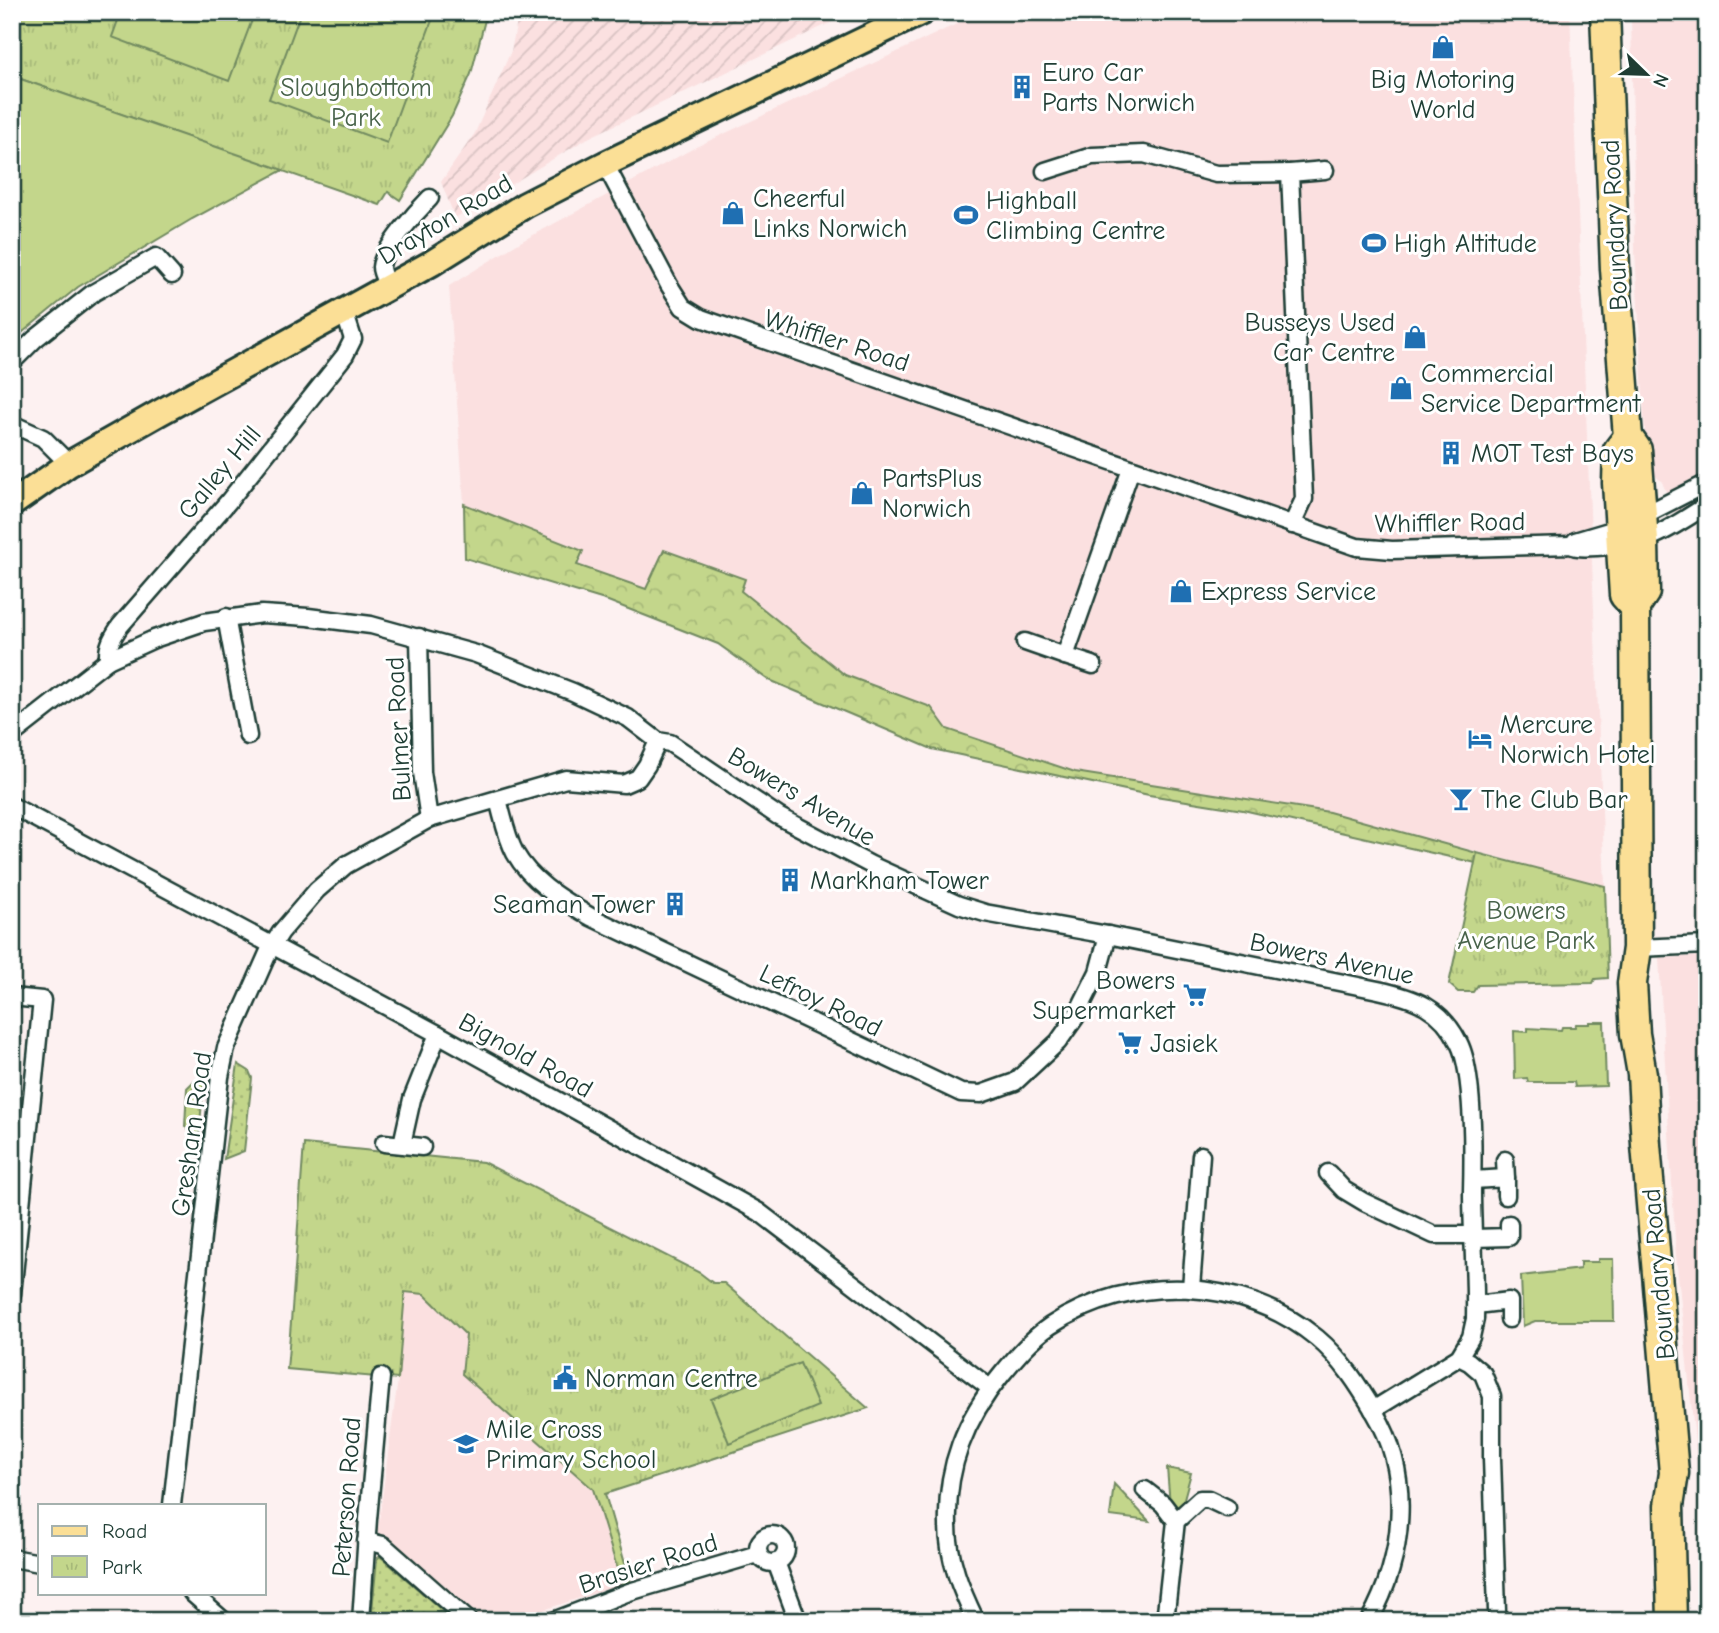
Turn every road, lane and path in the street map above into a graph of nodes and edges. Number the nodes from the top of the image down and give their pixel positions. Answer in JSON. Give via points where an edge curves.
{"nodes":[{"id":1,"x":922,"y":12,"type":"edge"},
{"id":2,"x":1605,"y":12,"type":"edge"},
{"id":3,"x":605,"y":164,"type":"junction"},
{"id":4,"x":1325,"y":170,"type":"dead end"},
{"id":5,"x":1045,"y":171,"type":"dead end"},
{"id":6,"x":1290,"y":173,"type":"junction"},
{"id":7,"x":430,"y":198,"type":"dead end"},
{"id":8,"x":172,"y":275,"type":"dead end"},
{"id":9,"x":389,"y":288,"type":"junction"},
{"id":10,"x":344,"y":311,"type":"junction"},
{"id":11,"x":12,"y":362,"type":"edge"},
{"id":12,"x":12,"y":424,"type":"edge"},
{"id":13,"x":69,"y":464,"type":"junction"},
{"id":14,"x":1131,"y":469,"type":"junction"},
{"id":15,"x":1707,"y":483,"type":"edge"},
{"id":16,"x":12,"y":504,"type":"edge"},
{"id":17,"x":1707,"y":505,"type":"edge"},
{"id":18,"x":1292,"y":525,"type":"junction"},
{"id":19,"x":1631,"y":533,"type":"junction"},
{"id":20,"x":226,"y":617,"type":"junction"},
{"id":21,"x":419,"y":637,"type":"junction"},
{"id":22,"x":1025,"y":642,"type":"dead end"},
{"id":23,"x":1065,"y":656,"type":"junction"},
{"id":24,"x":108,"y":660,"type":"junction"},
{"id":25,"x":1093,"y":665,"type":"dead end"},
{"id":26,"x":12,"y":735,"type":"edge"},
{"id":27,"x":248,"y":736,"type":"dead end"},
{"id":28,"x":658,"y":741,"type":"junction"},
{"id":29,"x":498,"y":800,"type":"junction"},
{"id":30,"x":12,"y":806,"type":"edge"},
{"id":31,"x":429,"y":819,"type":"junction"},
{"id":32,"x":1108,"y":935,"type":"junction"},
{"id":33,"x":273,"y":945,"type":"junction"},
{"id":34,"x":1707,"y":945,"type":"edge"},
{"id":35,"x":1637,"y":948,"type":"junction"},
{"id":36,"x":12,"y":997,"type":"edge"},
{"id":37,"x":438,"y":1034,"type":"junction"},
{"id":38,"x":384,"y":1143,"type":"dead end"},
{"id":39,"x":402,"y":1144,"type":"junction"},
{"id":40,"x":422,"y":1147,"type":"dead end"},
{"id":41,"x":1201,"y":1155,"type":"dead end"},
{"id":42,"x":1505,"y":1160,"type":"dead end"},
{"id":43,"x":1328,"y":1173,"type":"dead end"},
{"id":44,"x":1506,"y":1178,"type":"junction"},
{"id":45,"x":1473,"y":1180,"type":"junction"},
{"id":46,"x":1506,"y":1196,"type":"dead end"},
{"id":47,"x":1474,"y":1237,"type":"junction"},
{"id":48,"x":1509,"y":1254,"type":"dead end"},
{"id":49,"x":1191,"y":1288,"type":"junction"},
{"id":50,"x":12,"y":1294,"type":"edge"},
{"id":51,"x":1475,"y":1305,"type":"junction"},
{"id":52,"x":1509,"y":1318,"type":"dead end"},
{"id":53,"x":1459,"y":1357,"type":"junction"},
{"id":54,"x":381,"y":1377,"type":"dead end"},
{"id":55,"x":990,"y":1388,"type":"junction"},
{"id":56,"x":1373,"y":1410,"type":"junction"},
{"id":57,"x":1674,"y":1473,"type":"junction"},
{"id":58,"x":1145,"y":1490,"type":"dead end"},
{"id":59,"x":172,"y":1504,"type":"edge"},
{"id":60,"x":1227,"y":1508,"type":"dead end"},
{"id":61,"x":1176,"y":1521,"type":"junction"},
{"id":62,"x":366,"y":1541,"type":"junction"},
{"id":63,"x":758,"y":1554,"type":"junction"},
{"id":64,"x":12,"y":1558,"type":"edge"},
{"id":65,"x":776,"y":1562,"type":"junction"},
{"id":66,"x":38,"y":1563,"type":"edge"},
{"id":67,"x":193,"y":1594,"type":"edge"},
{"id":68,"x":1497,"y":1611,"type":"dead end"},
{"id":69,"x":224,"y":1621,"type":"edge"},
{"id":70,"x":361,"y":1621,"type":"edge"},
{"id":71,"x":469,"y":1621,"type":"edge"},
{"id":72,"x":553,"y":1621,"type":"edge"},
{"id":73,"x":798,"y":1621,"type":"edge"},
{"id":74,"x":975,"y":1621,"type":"edge"},
{"id":75,"x":1166,"y":1621,"type":"edge"},
{"id":76,"x":1369,"y":1621,"type":"edge"},
{"id":77,"x":1672,"y":1621,"type":"edge"},
{"id":78,"x":1690,"y":1621,"type":"edge"}],
"edges":[{"from":1,"to":3,"type":"main road","name":"Drayton Road"},
{"from":2,"to":19,"type":"highway","name":"Boundary Road","via":[[1615,269],[1628,437],[1637,450]]},
{"from":3,"to":9,"type":"main road","name":"Drayton Road","via":[[525,205]]},
{"from":3,"to":14,"type":"street","name":"Whiffler Road","via":[[669,285],[683,307],[701,318]]},
{"from":4,"to":6,"type":"street"},
{"from":5,"to":6,"type":"street","via":[[1092,156],[1144,154],[1216,174]]},
{"from":6,"to":18,"type":"street","via":[[1304,499]]},
{"from":7,"to":9,"type":"street","via":[[383,257],[382,274]]},
{"from":8,"to":11,"type":"street","via":[[156,257],[93,293]]},
{"from":9,"to":10,"type":"main road","name":"Drayton Road"},
{"from":10,"to":13,"type":"main road","name":"Drayton Road"},
{"from":10,"to":24,"type":"street","name":"Galley Hill","via":[[353,338],[345,355],[228,502],[120,626],[110,640]]},
{"from":12,"to":13,"type":"street","via":[[43,438]]},
{"from":13,"to":16,"type":"main road","name":"Drayton Road"},
{"from":14,"to":18,"type":"street","name":"Whiffler Road"},
{"from":14,"to":23,"type":"street"},
{"from":15,"to":19,"type":"street"},
{"from":17,"to":19,"type":"street","via":[[1665,531]]},
{"from":18,"to":19,"type":"street","name":"Whiffler Road","via":[[1357,547],[1392,550],[1578,548]]},
{"from":19,"to":35,"type":"highway","name":"Boundary Road","via":[[1624,596],[1635,607]]},
{"from":20,"to":21,"type":"street","name":"Bowers Avenue","via":[[308,617]]},
{"from":20,"to":24,"type":"street","name":"Bowers Avenue","via":[[154,639]]},
{"from":20,"to":27,"type":"street"},
{"from":21,"to":28,"type":"street","name":"Bowers Avenue","via":[[476,653],[573,692],[639,725]]},
{"from":21,"to":31,"type":"street","name":"Bulmer Road","via":[[422,772]]},
{"from":22,"to":23,"type":"street"},
{"from":23,"to":25,"type":"street"},
{"from":24,"to":26,"type":"street","name":"Bowers Avenue"},
{"from":28,"to":29,"type":"street","name":"Gresham Road","via":[[638,778],[625,784],[566,779]]},
{"from":28,"to":32,"type":"street","name":"Bowers Avenue","via":[[670,743],[778,816],[959,905]]},
{"from":29,"to":31,"type":"street","name":"Gresham Road"},
{"from":29,"to":32,"type":"street","name":"Lefroy Road","via":[[515,852],[528,872],[553,894],[591,917],[961,1093],[981,1094],[1015,1082],[1058,1042],[1098,972]]},
{"from":30,"to":33,"type":"street","name":"Bignold Road"},
{"from":31,"to":33,"type":"street","name":"Gresham Road","via":[[346,865],[317,890]]},
{"from":32,"to":45,"type":"street","name":"Bowers Avenue","via":[[1398,994],[1427,1006],[1459,1042],[1467,1064]]},
{"from":33,"to":37,"type":"street","name":"Bignold Road"},
{"from":33,"to":59,"type":"street","name":"Gresham Road","via":[[226,1048],[220,1077]]},
{"from":34,"to":35,"type":"street"},
{"from":35,"to":57,"type":"highway","name":"Boundary Road","via":[[1632,1002],[1642,1074]]},
{"from":36,"to":50,"type":"street","via":[[42,1000]]},
{"from":37,"to":39,"type":"street","via":[[412,1099]]},
{"from":37,"to":55,"type":"street","name":"Bignold Road","via":[[759,1212]]},
{"from":38,"to":39,"type":"street"},
{"from":39,"to":40,"type":"street"},
{"from":41,"to":49,"type":"street"},
{"from":42,"to":44,"type":"street"},
{"from":43,"to":47,"type":"street","via":[[1364,1202],[1434,1235]]},
{"from":44,"to":45,"type":"street"},
{"from":44,"to":46,"type":"street"},
{"from":45,"to":47,"type":"street","name":"Bowers Avenue"},
{"from":47,"to":48,"type":"street","via":[[1509,1230]]},
{"from":47,"to":51,"type":"street","name":"Bowers Avenue"},
{"from":49,"to":55,"type":"street","via":[[1133,1291],[1093,1305],[1051,1326],[1019,1353]]},
{"from":49,"to":56,"type":"street","via":[[1222,1292],[1293,1320],[1350,1373]]},
{"from":51,"to":52,"type":"street","via":[[1509,1295]]},
{"from":51,"to":53,"type":"street","name":"Bowers Avenue","via":[[1471,1337]]},
{"from":53,"to":56,"type":"street"},
{"from":53,"to":68,"type":"street","via":[[1483,1374],[1492,1396]]},
{"from":54,"to":62,"type":"street","name":"Peterson Road"},
{"from":55,"to":74,"type":"street","via":[[959,1445],[949,1491],[947,1526],[952,1556],[958,1584]]},
{"from":56,"to":76,"type":"street","via":[[1392,1451],[1399,1506],[1392,1568]]},
{"from":57,"to":77,"type":"highway","name":"Boundary Road","via":[[1669,1506]]},
{"from":57,"to":78,"type":"highway","name":"Boundary Road","via":[[1687,1505]]},
{"from":58,"to":61,"type":"street"},
{"from":60,"to":61,"type":"street","via":[[1200,1499]]},
{"from":61,"to":75,"type":"street"},
{"from":62,"to":70,"type":"street","name":"Peterson Road"},
{"from":62,"to":71,"type":"street","via":[[383,1545]]},
{"from":63,"to":65,"type":"street","via":[[764,1561]]},
{"from":63,"to":65,"type":"street","via":[[764,1536],[776,1535],[785,1543],[784,1555]]},
{"from":63,"to":72,"type":"street","name":"Brasier Road","via":[[629,1592]]},
{"from":64,"to":66,"type":"street"},
{"from":65,"to":73,"type":"street"},
{"from":67,"to":69,"type":"street"}]}
